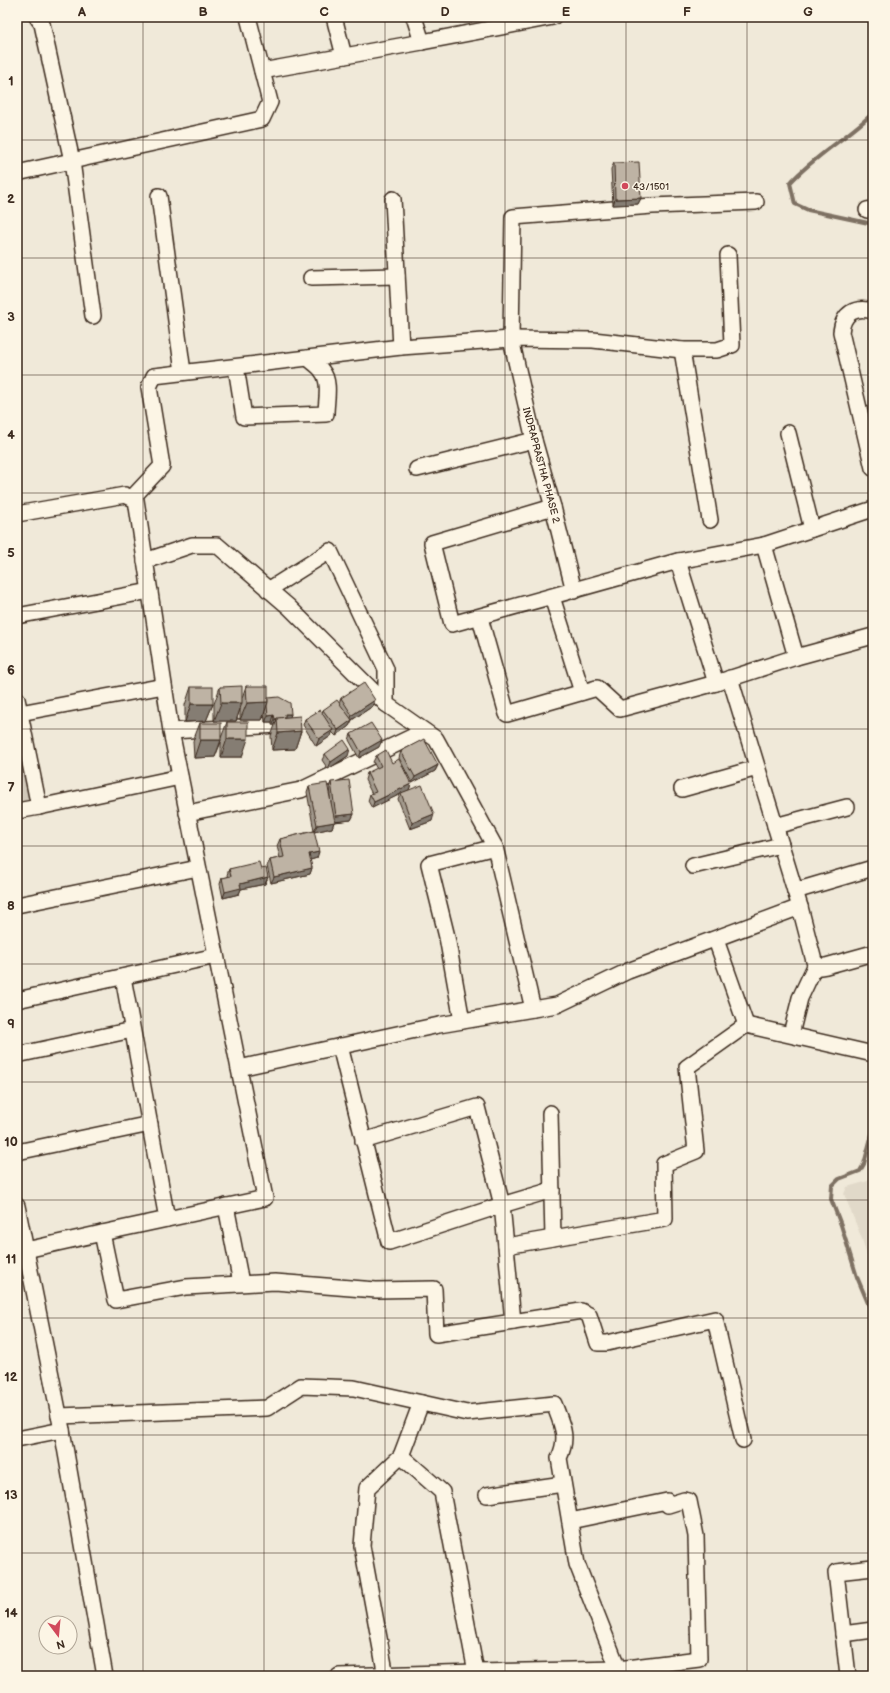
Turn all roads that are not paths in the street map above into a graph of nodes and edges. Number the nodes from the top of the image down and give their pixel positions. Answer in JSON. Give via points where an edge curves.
{"nodes":[{"id":1,"x":37,"y":17,"type":"edge"},
{"id":2,"x":248,"y":17,"type":"edge"},
{"id":3,"x":334,"y":17,"type":"edge"},
{"id":4,"x":414,"y":17,"type":"edge"},
{"id":5,"x":553,"y":17,"type":"edge"},
{"id":6,"x":422,"y":42,"type":"junction"},
{"id":7,"x":344,"y":56,"type":"junction"},
{"id":8,"x":262,"y":71,"type":"junction"},
{"id":9,"x":72,"y":161,"type":"junction"},
{"id":10,"x":17,"y":173,"type":"edge"},
{"id":11,"x":158,"y":196,"type":"dead end"},
{"id":12,"x":393,"y":199,"type":"dead end"},
{"id":13,"x":756,"y":202,"type":"dead end"},
{"id":14,"x":728,"y":255,"type":"dead end"},
{"id":15,"x":397,"y":276,"type":"junction"},
{"id":16,"x":311,"y":278,"type":"dead end"},
{"id":17,"x":873,"y":311,"type":"edge"},
{"id":18,"x":93,"y":316,"type":"dead end"},
{"id":19,"x":511,"y":339,"type":"junction"},
{"id":20,"x":400,"y":347,"type":"junction"},
{"id":21,"x":682,"y":350,"type":"junction"},
{"id":22,"x":308,"y":358,"type":"junction"},
{"id":23,"x":236,"y":367,"type":"junction"},
{"id":24,"x":183,"y":372,"type":"junction"},
{"id":25,"x":788,"y":433,"type":"dead end"},
{"id":26,"x":534,"y":440,"type":"junction"},
{"id":27,"x":873,"y":467,"type":"edge"},
{"id":28,"x":417,"y":468,"type":"dead end"},
{"id":29,"x":132,"y":498,"type":"junction"},
{"id":30,"x":553,"y":507,"type":"junction"},
{"id":31,"x":873,"y":509,"type":"edge"},
{"id":32,"x":17,"y":514,"type":"edge"},
{"id":33,"x":710,"y":520,"type":"dead end"},
{"id":34,"x":812,"y":529,"type":"junction"},
{"id":35,"x":764,"y":545,"type":"junction"},
{"id":36,"x":146,"y":561,"type":"junction"},
{"id":37,"x":678,"y":561,"type":"junction"},
{"id":38,"x":268,"y":590,"type":"junction"},
{"id":39,"x":150,"y":591,"type":"junction"},
{"id":40,"x":574,"y":591,"type":"junction"},
{"id":41,"x":552,"y":597,"type":"junction"},
{"id":42,"x":17,"y":616,"type":"edge"},
{"id":43,"x":480,"y":618,"type":"junction"},
{"id":44,"x":873,"y":636,"type":"edge"},
{"id":45,"x":796,"y":657,"type":"junction"},
{"id":46,"x":723,"y":681,"type":"junction"},
{"id":47,"x":164,"y":686,"type":"junction"},
{"id":48,"x":582,"y":692,"type":"junction"},
{"id":49,"x":386,"y":704,"type":"junction"},
{"id":50,"x":18,"y":706,"type":"edge"},
{"id":51,"x":278,"y":725,"type":"edge"},
{"id":52,"x":170,"y":731,"type":"junction"},
{"id":53,"x":424,"y":731,"type":"junction"},
{"id":54,"x":757,"y":768,"type":"junction"},
{"id":55,"x":180,"y":777,"type":"junction"},
{"id":56,"x":682,"y":790,"type":"dead end"},
{"id":57,"x":39,"y":806,"type":"junction"},
{"id":58,"x":846,"y":807,"type":"dead end"},
{"id":59,"x":17,"y":811,"type":"edge"},
{"id":60,"x":187,"y":813,"type":"junction"},
{"id":61,"x":775,"y":826,"type":"junction"},
{"id":62,"x":781,"y":845,"type":"junction"},
{"id":63,"x":495,"y":847,"type":"junction"},
{"id":64,"x":693,"y":866,"type":"dead end"},
{"id":65,"x":198,"y":868,"type":"junction"},
{"id":66,"x":873,"y":868,"type":"edge"},
{"id":67,"x":795,"y":890,"type":"junction"},
{"id":68,"x":17,"y":904,"type":"edge"},
{"id":69,"x":800,"y":907,"type":"junction"},
{"id":70,"x":716,"y":940,"type":"junction"},
{"id":71,"x":873,"y":953,"type":"edge"},
{"id":72,"x":216,"y":956,"type":"junction"},
{"id":73,"x":816,"y":964,"type":"junction"},
{"id":74,"x":123,"y":977,"type":"junction"},
{"id":75,"x":17,"y":1000,"type":"edge"},
{"id":76,"x":533,"y":1009,"type":"junction"},
{"id":77,"x":462,"y":1021,"type":"junction"},
{"id":78,"x":746,"y":1025,"type":"junction"},
{"id":79,"x":132,"y":1030,"type":"junction"},
{"id":80,"x":791,"y":1034,"type":"junction"},
{"id":81,"x":340,"y":1046,"type":"junction"},
{"id":82,"x":873,"y":1054,"type":"edge"},
{"id":83,"x":17,"y":1055,"type":"edge"},
{"id":84,"x":239,"y":1068,"type":"junction"},
{"id":85,"x":550,"y":1113,"type":"dead end"},
{"id":86,"x":150,"y":1124,"type":"junction"},
{"id":87,"x":363,"y":1141,"type":"junction"},
{"id":88,"x":17,"y":1152,"type":"edge"},
{"id":89,"x":552,"y":1190,"type":"junction"},
{"id":90,"x":502,"y":1205,"type":"junction"},
{"id":91,"x":17,"y":1206,"type":"edge"},
{"id":92,"x":226,"y":1206,"type":"junction"},
{"id":93,"x":167,"y":1219,"type":"junction"},
{"id":94,"x":102,"y":1234,"type":"junction"},
{"id":95,"x":553,"y":1238,"type":"junction"},
{"id":96,"x":506,"y":1246,"type":"junction"},
{"id":97,"x":26,"y":1250,"type":"junction"},
{"id":98,"x":241,"y":1284,"type":"junction"},
{"id":99,"x":513,"y":1322,"type":"junction"},
{"id":100,"x":421,"y":1403,"type":"junction"},
{"id":101,"x":60,"y":1423,"type":"junction"},
{"id":102,"x":17,"y":1439,"type":"edge"},
{"id":103,"x":743,"y":1440,"type":"dead end"},
{"id":104,"x":401,"y":1456,"type":"junction"},
{"id":105,"x":563,"y":1484,"type":"junction"},
{"id":106,"x":487,"y":1495,"type":"dead end"},
{"id":107,"x":570,"y":1521,"type":"junction"},
{"id":108,"x":873,"y":1568,"type":"edge"},
{"id":109,"x":873,"y":1630,"type":"edge"},
{"id":110,"x":843,"y":1634,"type":"junction"},
{"id":111,"x":620,"y":1673,"type":"edge"},
{"id":112,"x":477,"y":1674,"type":"edge"},
{"id":113,"x":105,"y":1676,"type":"edge"},
{"id":114,"x":339,"y":1676,"type":"edge"},
{"id":115,"x":386,"y":1676,"type":"edge"},
{"id":116,"x":848,"y":1676,"type":"edge"}],
"edges":[{"from":1,"to":9,"type":"street","via":[[42,24]]},
{"from":2,"to":8,"type":"street"},
{"from":3,"to":7,"type":"street"},
{"from":4,"to":6,"type":"street"},
{"from":5,"to":6,"type":"street"},
{"from":6,"to":7,"type":"street"},
{"from":7,"to":8,"type":"street"},
{"from":8,"to":9,"type":"street","via":[[270,102],[262,119]]},
{"from":9,"to":10,"type":"street"},
{"from":9,"to":18,"type":"street"},
{"from":11,"to":24,"type":"street"},
{"from":12,"to":15,"type":"street"},
{"from":13,"to":19,"type":"street","name":"INDRAPRASTHA PHASE 2","via":[[652,206],[513,217]]},
{"from":14,"to":21,"type":"street","via":[[732,345],[717,350]]},
{"from":15,"to":16,"type":"street"},
{"from":15,"to":20,"type":"street"},
{"from":17,"to":27,"type":"street","via":[[855,309],[847,314],[841,332]]},
{"from":19,"to":20,"type":"street"},
{"from":19,"to":21,"type":"street","via":[[593,340]]},
{"from":19,"to":26,"type":"street","name":"INDRAPRASTHA PHASE 2"},
{"from":20,"to":22,"type":"street"},
{"from":21,"to":33,"type":"street"},
{"from":22,"to":23,"type":"street"},
{"from":22,"to":23,"type":"street","via":[[322,370],[325,378],[326,414],[244,417]]},
{"from":23,"to":24,"type":"street"},
{"from":24,"to":29,"type":"street","via":[[154,376],[149,387],[162,466]]},
{"from":25,"to":34,"type":"street"},
{"from":26,"to":28,"type":"street"},
{"from":26,"to":30,"type":"street","name":"INDRAPRASTHA PHASE 2"},
{"from":29,"to":32,"type":"street","via":[[125,495]]},
{"from":29,"to":36,"type":"street","via":[[136,500]]},
{"from":30,"to":40,"type":"street","name":"INDRAPRASTHA PHASE 2"},
{"from":30,"to":43,"type":"street","via":[[432,543],[452,624]]},
{"from":31,"to":34,"type":"street"},
{"from":34,"to":35,"type":"street"},
{"from":35,"to":37,"type":"street"},
{"from":35,"to":45,"type":"street"},
{"from":36,"to":38,"type":"street","via":[[192,545],[217,546]]},
{"from":36,"to":39,"type":"street"},
{"from":37,"to":40,"type":"street"},
{"from":37,"to":46,"type":"street"},
{"from":38,"to":49,"type":"street"},
{"from":38,"to":49,"type":"street","via":[[330,551],[386,670]]},
{"from":39,"to":42,"type":"street"},
{"from":39,"to":47,"type":"street"},
{"from":40,"to":41,"type":"street"},
{"from":41,"to":43,"type":"street"},
{"from":41,"to":48,"type":"street"},
{"from":43,"to":48,"type":"street","via":[[507,714]]},
{"from":44,"to":45,"type":"street"},
{"from":45,"to":46,"type":"street"},
{"from":46,"to":48,"type":"street","via":[[620,709],[597,688]]},
{"from":46,"to":54,"type":"street"},
{"from":47,"to":50,"type":"street"},
{"from":47,"to":52,"type":"street"},
{"from":49,"to":53,"type":"street"},
{"from":50,"to":57,"type":"street"},
{"from":51,"to":52,"type":"street"},
{"from":52,"to":55,"type":"street"},
{"from":53,"to":60,"type":"street","via":[[301,790]]},
{"from":53,"to":63,"type":"street","via":[[436,739]]},
{"from":54,"to":56,"type":"street"},
{"from":54,"to":61,"type":"street"},
{"from":55,"to":57,"type":"street"},
{"from":55,"to":60,"type":"street"},
{"from":57,"to":59,"type":"street"},
{"from":58,"to":61,"type":"street"},
{"from":60,"to":65,"type":"street"},
{"from":61,"to":62,"type":"street"},
{"from":62,"to":64,"type":"street"},
{"from":62,"to":67,"type":"street"},
{"from":63,"to":76,"type":"street"},
{"from":63,"to":77,"type":"street","via":[[429,864],[447,937]]},
{"from":65,"to":68,"type":"street"},
{"from":65,"to":72,"type":"street"},
{"from":66,"to":67,"type":"street"},
{"from":67,"to":69,"type":"street"},
{"from":69,"to":70,"type":"street"},
{"from":69,"to":73,"type":"street"},
{"from":70,"to":76,"type":"street","via":[[628,971],[557,1005]]},
{"from":70,"to":78,"type":"street"},
{"from":71,"to":73,"type":"street","via":[[826,966],[820,967]]},
{"from":72,"to":74,"type":"street"},
{"from":72,"to":84,"type":"street"},
{"from":73,"to":80,"type":"street","via":[[800,998]]},
{"from":74,"to":75,"type":"street"},
{"from":74,"to":79,"type":"street"},
{"from":76,"to":77,"type":"street"},
{"from":77,"to":81,"type":"street"},
{"from":78,"to":80,"type":"street"},
{"from":78,"to":95,"type":"street","via":[[687,1067],[696,1151],[664,1164],[665,1219]]},
{"from":79,"to":83,"type":"street"},
{"from":79,"to":86,"type":"street"},
{"from":80,"to":82,"type":"street"},
{"from":81,"to":84,"type":"street"},
{"from":81,"to":87,"type":"street"},
{"from":84,"to":92,"type":"street","via":[[265,1198]]},
{"from":85,"to":89,"type":"street"},
{"from":86,"to":88,"type":"street"},
{"from":86,"to":93,"type":"street"},
{"from":87,"to":90,"type":"street","via":[[477,1107]]},
{"from":87,"to":90,"type":"street","via":[[389,1242]]},
{"from":89,"to":90,"type":"street"},
{"from":89,"to":95,"type":"street"},
{"from":90,"to":96,"type":"street"},
{"from":91,"to":97,"type":"street"},
{"from":92,"to":93,"type":"street"},
{"from":92,"to":98,"type":"street"},
{"from":93,"to":94,"type":"street"},
{"from":94,"to":97,"type":"street"},
{"from":94,"to":98,"type":"street","via":[[116,1300],[186,1287]]},
{"from":95,"to":96,"type":"street"},
{"from":96,"to":99,"type":"street"},
{"from":97,"to":101,"type":"street"},
{"from":98,"to":99,"type":"street","via":[[275,1282],[376,1290],[434,1289],[436,1334]]},
{"from":99,"to":103,"type":"street","via":[[581,1311],[589,1315],[598,1343],[607,1343],[715,1319]]},
{"from":100,"to":101,"type":"street","via":[[354,1388],[301,1386],[267,1408]]},
{"from":100,"to":104,"type":"street"},
{"from":100,"to":105,"type":"street","via":[[466,1413],[554,1404],[564,1428],[565,1445],[559,1458]]},
{"from":101,"to":102,"type":"street"},
{"from":101,"to":113,"type":"street"},
{"from":104,"to":112,"type":"street","via":[[442,1492]]},
{"from":104,"to":115,"type":"street","via":[[367,1488],[362,1546]]},
{"from":105,"to":106,"type":"street"},
{"from":105,"to":107,"type":"street"},
{"from":107,"to":111,"type":"street","via":[[577,1564]]},
{"from":107,"to":111,"type":"street","via":[[667,1501],[668,1505],[689,1501],[691,1506],[696,1536],[699,1659]]},
{"from":108,"to":110,"type":"street","via":[[836,1572]]},
{"from":109,"to":110,"type":"street"},
{"from":110,"to":116,"type":"street"},
{"from":111,"to":112,"type":"street"},
{"from":112,"to":115,"type":"street"},
{"from":114,"to":115,"type":"street"}]}
